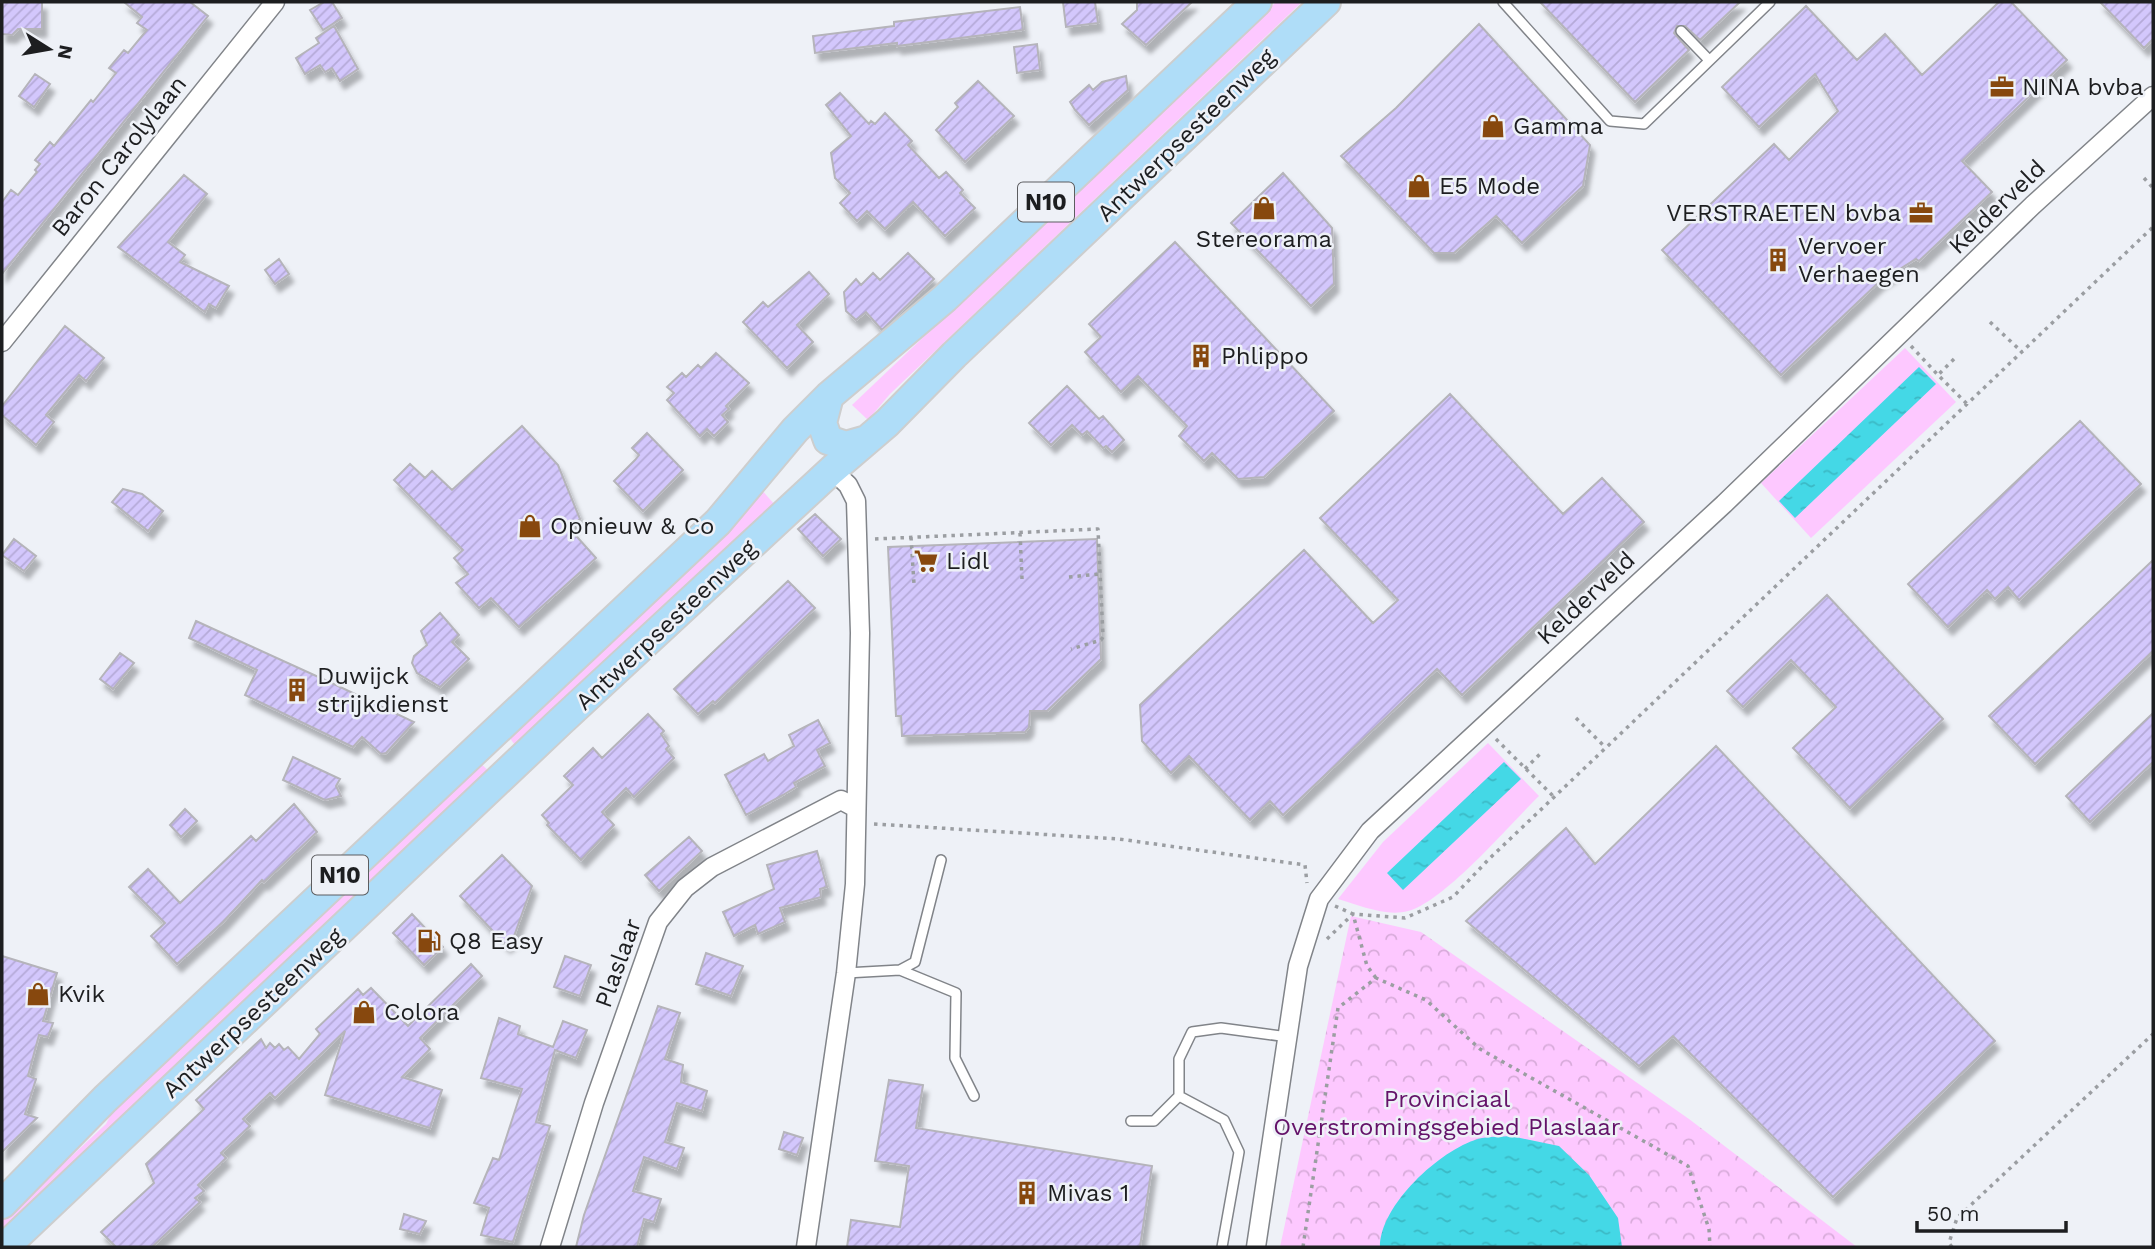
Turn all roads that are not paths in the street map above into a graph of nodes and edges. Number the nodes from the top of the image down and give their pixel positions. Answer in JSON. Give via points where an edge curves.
{"nodes":[{"id":1,"x":251,"y":2,"type":"edge"},
{"id":2,"x":275,"y":2,"type":"edge"},
{"id":3,"x":1257,"y":2,"type":"edge"},
{"id":4,"x":1326,"y":2,"type":"edge"},
{"id":5,"x":1503,"y":2,"type":"edge"},
{"id":6,"x":1770,"y":2,"type":"edge"},
{"id":7,"x":261,"y":19,"type":"junction"},
{"id":8,"x":1681,"y":31,"type":"dead end"},
{"id":9,"x":1709,"y":61,"type":"junction"},
{"id":10,"x":2153,"y":96,"type":"edge"},
{"id":11,"x":2,"y":342,"type":"edge"},
{"id":12,"x":829,"y":396,"type":"junction"},
{"id":13,"x":867,"y":440,"type":"junction"},
{"id":14,"x":832,"y":470,"type":"junction"},
{"id":15,"x":498,"y":728,"type":"junction"},
{"id":16,"x":520,"y":760,"type":"junction"},
{"id":17,"x":855,"y":815,"type":"junction"},
{"id":18,"x":941,"y":860,"type":"dead end"},
{"id":19,"x":900,"y":970,"type":"junction"},
{"id":20,"x":846,"y":972,"type":"junction"},
{"id":21,"x":1288,"y":1037,"type":"junction"},
{"id":22,"x":974,"y":1096,"type":"dead end"},
{"id":23,"x":1179,"y":1096,"type":"junction"},
{"id":24,"x":1131,"y":1121,"type":"dead end"},
{"id":25,"x":4,"y":1200,"type":"edge"},
{"id":26,"x":41,"y":1214,"type":"junction"},
{"id":27,"x":5,"y":1247,"type":"edge"},
{"id":28,"x":39,"y":1247,"type":"edge"},
{"id":29,"x":550,"y":1247,"type":"edge"},
{"id":30,"x":806,"y":1247,"type":"edge"},
{"id":31,"x":1222,"y":1247,"type":"edge"},
{"id":32,"x":1256,"y":1247,"type":"edge"}],
"edges":[{"from":1,"to":7,"type":"street"},
{"from":2,"to":7,"type":"street","name":"Baron Carolylaan"},
{"from":3,"to":12,"type":"main road","name":"Antwerpsesteenweg","number":"N10","via":[[945,298]]},
{"from":4,"to":13,"type":"main road","name":"Antwerpsesteenweg","number":"N10"},
{"from":5,"to":9,"type":"lane","via":[[1610,121],[1644,124]]},
{"from":6,"to":9,"type":"lane"},
{"from":7,"to":11,"type":"street","name":"Baron Carolylaan"},
{"from":8,"to":9,"type":"lane"},
{"from":10,"to":21,"type":"street","name":"Kelderveld","via":[[1370,831],[1319,900],[1298,966]]},
{"from":12,"to":13,"type":"main road","via":[[822,423],[828,440],[846,446]]},
{"from":12,"to":15,"type":"main road","name":"Antwerpsesteenweg","number":"N10","via":[[795,429],[718,522]]},
{"from":13,"to":14,"type":"main road","name":"Antwerpsesteenweg","number":"N10"},
{"from":14,"to":16,"type":"main road","name":"Antwerpsesteenweg","number":"N10"},
{"from":14,"to":17,"type":"street","via":[[856,501],[860,633]]},
{"from":15,"to":16,"type":"main road","via":[[494,748],[504,759]]},
{"from":15,"to":25,"type":"main road","name":"Antwerpsesteenweg","number":"N10","via":[[105,1098]]},
{"from":16,"to":26,"type":"main road","name":"Antwerpsesteenweg","number":"N10"},
{"from":17,"to":20,"type":"street","via":[[855,884]]},
{"from":17,"to":29,"type":"street","name":"Plaslaar","via":[[841,800],[712,867],[685,887],[658,922]]},
{"from":18,"to":19,"type":"lane","via":[[915,962]]},
{"from":19,"to":20,"type":"lane"},
{"from":19,"to":22,"type":"lane","via":[[957,993],[955,1058]]},
{"from":20,"to":30,"type":"street"},
{"from":21,"to":23,"type":"lane","via":[[1221,1028],[1192,1032],[1179,1059]]},
{"from":21,"to":32,"type":"street","name":"Kelderveld"},
{"from":23,"to":24,"type":"lane","via":[[1154,1121]]},
{"from":23,"to":31,"type":"lane","via":[[1224,1120],[1239,1152]]},
{"from":26,"to":27,"type":"main road","name":"Antwerpsesteenweg"},
{"from":26,"to":28,"type":"main road"}]}
